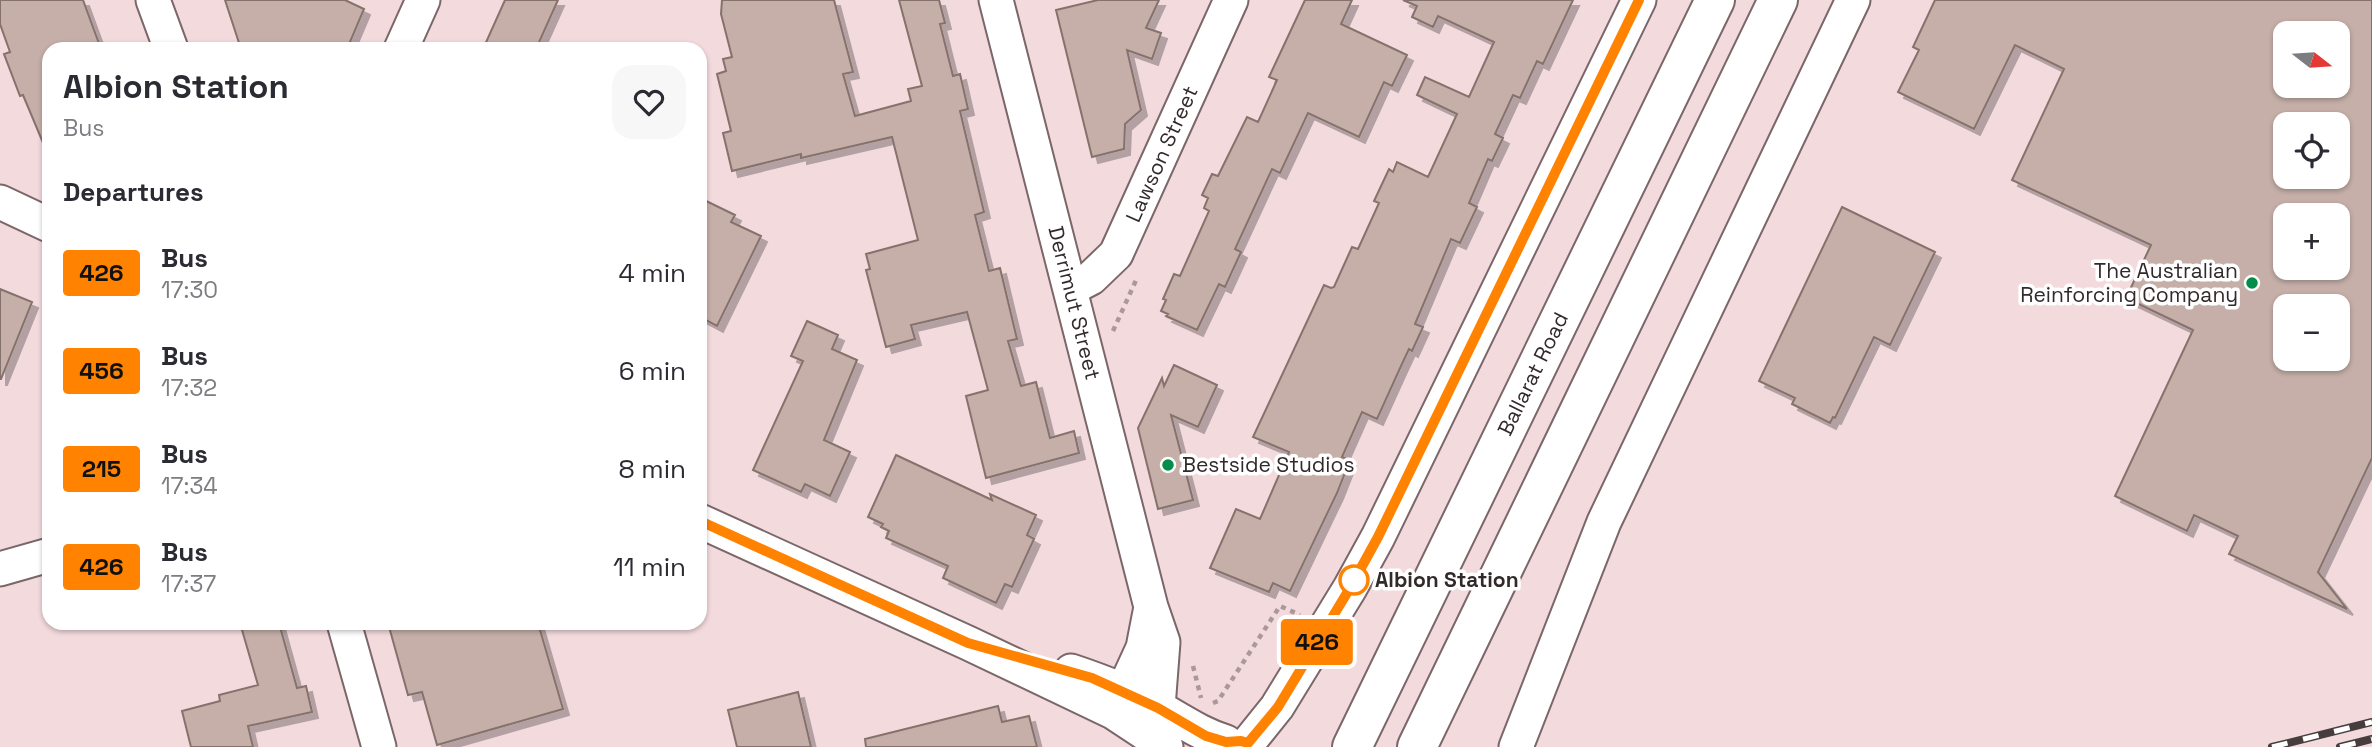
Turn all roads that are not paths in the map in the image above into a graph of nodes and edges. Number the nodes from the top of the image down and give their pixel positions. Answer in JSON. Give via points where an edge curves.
{"nodes":[{"id":1,"x":153,"y":0,"type":"edge"},
{"id":2,"x":423,"y":0,"type":"edge"},
{"id":3,"x":996,"y":0,"type":"edge"},
{"id":4,"x":1231,"y":0,"type":"edge"},
{"id":5,"x":1639,"y":0,"type":"edge"},
{"id":6,"x":1715,"y":0,"type":"edge"},
{"id":7,"x":1778,"y":0,"type":"edge"},
{"id":8,"x":1853,"y":0,"type":"edge"},
{"id":9,"x":168,"y":42,"type":"edge"},
{"id":10,"x":404,"y":42,"type":"edge"},
{"id":11,"x":0,"y":202,"type":"edge"},
{"id":12,"x":42,"y":222,"type":"edge"},
{"id":13,"x":1070,"y":289,"type":"junction"},
{"id":14,"x":707,"y":524,"type":"edge"},
{"id":15,"x":42,"y":557,"type":"edge"},
{"id":16,"x":0,"y":569,"type":"edge"},
{"id":17,"x":1151,"y":607,"type":"junction"},
{"id":18,"x":346,"y":630,"type":"edge"},
{"id":19,"x":1159,"y":694,"type":"junction"},
{"id":20,"x":1119,"y":702,"type":"junction"},
{"id":21,"x":1236,"y":745,"type":"edge"},
{"id":22,"x":379,"y":747,"type":"edge"},
{"id":23,"x":1166,"y":747,"type":"edge"},
{"id":24,"x":1352,"y":747,"type":"edge"},
{"id":25,"x":1418,"y":747,"type":"edge"},
{"id":26,"x":1516,"y":747,"type":"edge"}],
"edges":[{"from":1,"to":9,"type":"street"},
{"from":2,"to":10,"type":"street"},
{"from":3,"to":13,"type":"street","name":"Derrimut Street"},
{"from":4,"to":13,"type":"street","name":"Lawson Street","via":[[1116,254],[1091,278]]},
{"from":5,"to":21,"type":"street","via":[[1378,537],[1278,707]]},
{"from":6,"to":24,"type":"highway","name":"Ballarat Road"},
{"from":7,"to":25,"type":"highway"},
{"from":8,"to":26,"type":"street","via":[[1604,522]]},
{"from":11,"to":12,"type":"street"},
{"from":13,"to":17,"type":"street","name":"Derrimut Street"},
{"from":14,"to":20,"type":"street","via":[[968,643]]},
{"from":15,"to":16,"type":"street"},
{"from":17,"to":19,"type":"street","name":"Derrimut Street","via":[[1163,642]]},
{"from":17,"to":20,"type":"street","name":"Derrimut Street","via":[[1143,648]]},
{"from":18,"to":22,"type":"street"},
{"from":19,"to":20,"type":"street"},
{"from":19,"to":21,"type":"street","via":[[1206,736]]},
{"from":20,"to":23,"type":"street"}]}
